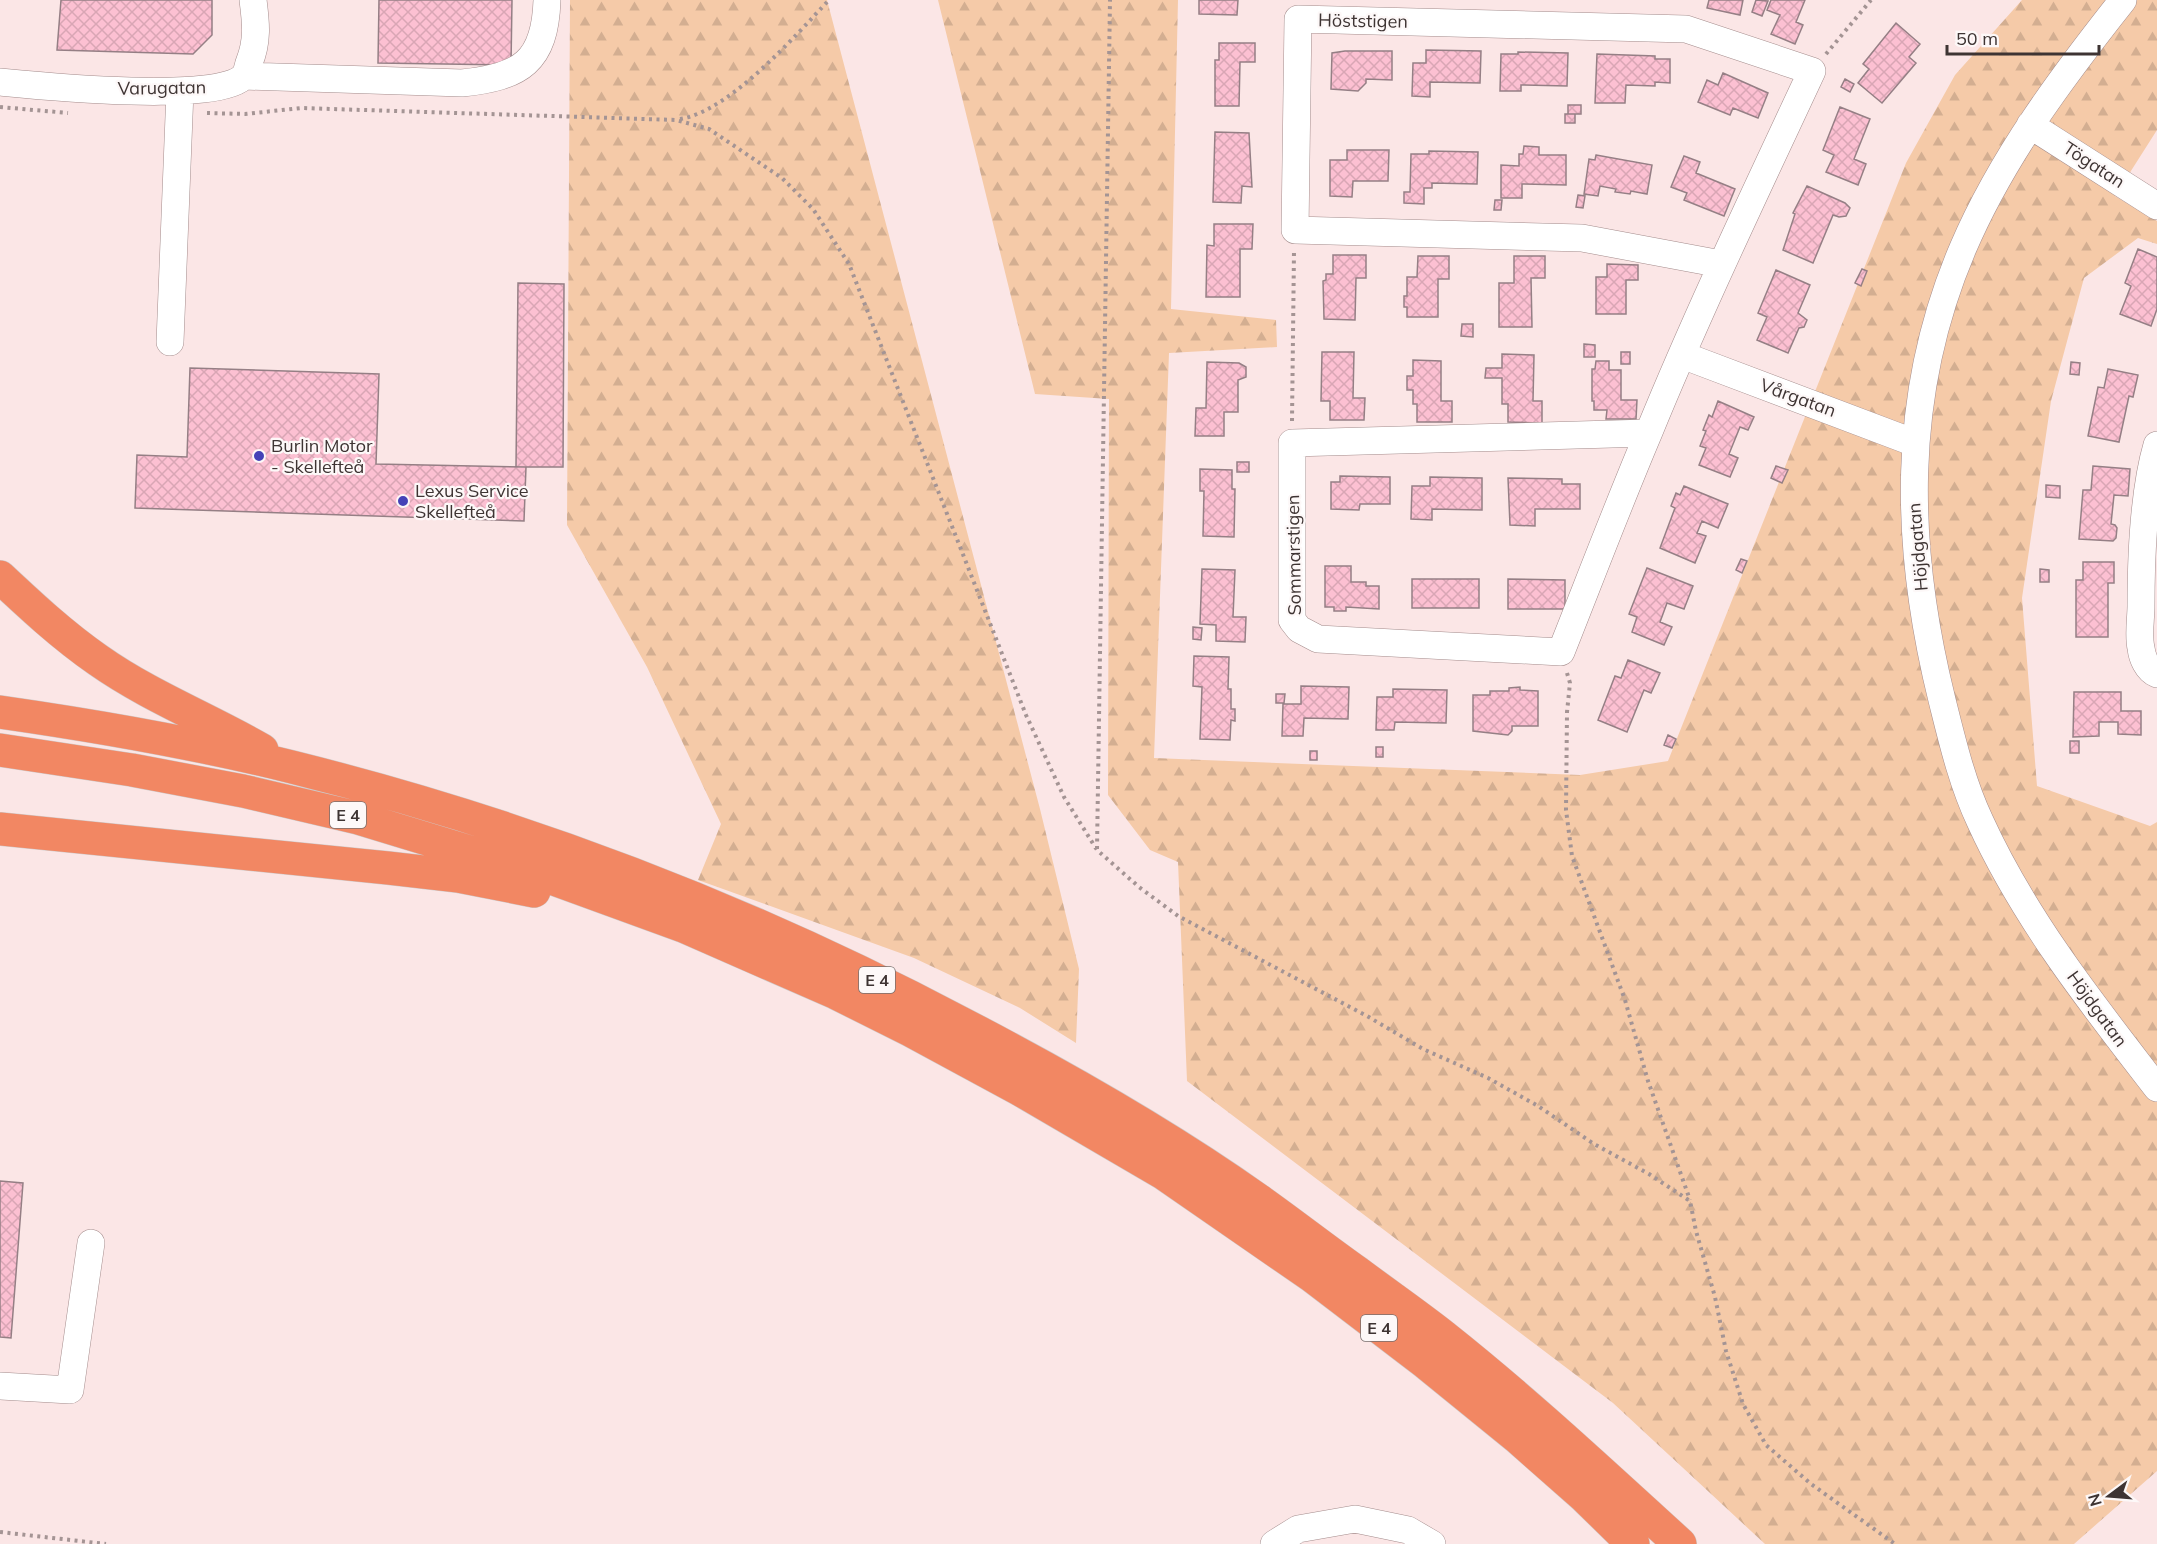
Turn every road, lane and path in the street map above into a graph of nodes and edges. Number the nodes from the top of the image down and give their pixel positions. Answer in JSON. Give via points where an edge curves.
{"nodes":[{"id":1,"x":253,"y":0,"type":"edge"},
{"id":2,"x":547,"y":0,"type":"edge"},
{"id":3,"x":829,"y":0,"type":"edge"},
{"id":4,"x":1110,"y":0,"type":"edge"},
{"id":5,"x":1871,"y":0,"type":"edge"},
{"id":6,"x":2123,"y":0,"type":"edge"},
{"id":7,"x":1812,"y":71,"type":"junction"},
{"id":8,"x":244,"y":76,"type":"junction"},
{"id":9,"x":0,"y":82,"type":"edge"},
{"id":10,"x":180,"y":102,"type":"junction"},
{"id":11,"x":0,"y":107,"type":"edge"},
{"id":12,"x":76,"y":113,"type":"dead end"},
{"id":13,"x":676,"y":120,"type":"junction"},
{"id":14,"x":2030,"y":125,"type":"junction"},
{"id":15,"x":2157,"y":206,"type":"edge"},
{"id":16,"x":1294,"y":230,"type":"junction"},
{"id":17,"x":1721,"y":264,"type":"junction"},
{"id":18,"x":171,"y":342,"type":"dead end"},
{"id":19,"x":1682,"y":355,"type":"junction"},
{"id":20,"x":1648,"y":433,"type":"junction"},
{"id":21,"x":1292,"y":443,"type":"junction"},
{"id":22,"x":1915,"y":443,"type":"junction"},
{"id":23,"x":2157,"y":445,"type":"edge"},
{"id":24,"x":0,"y":577,"type":"edge"},
{"id":25,"x":1561,"y":652,"type":"junction"},
{"id":26,"x":2157,"y":674,"type":"edge"},
{"id":27,"x":0,"y":712,"type":"edge"},
{"id":28,"x":0,"y":750,"type":"edge"},
{"id":29,"x":290,"y":766,"type":"junction"},
{"id":30,"x":0,"y":829,"type":"edge"},
{"id":31,"x":1097,"y":850,"type":"junction"},
{"id":32,"x":683,"y":926,"type":"junction"},
{"id":33,"x":2157,"y":1088,"type":"edge"},
{"id":34,"x":1690,"y":1201,"type":"junction"},
{"id":35,"x":91,"y":1243,"type":"dead end"},
{"id":36,"x":0,"y":1386,"type":"edge"},
{"id":37,"x":0,"y":1532,"type":"edge"},
{"id":38,"x":106,"y":1544,"type":"edge"},
{"id":39,"x":1274,"y":1544,"type":"edge"},
{"id":40,"x":1432,"y":1544,"type":"edge"},
{"id":41,"x":1633,"y":1544,"type":"edge"},
{"id":42,"x":1680,"y":1544,"type":"edge"},
{"id":43,"x":1895,"y":1544,"type":"edge"}],
"edges":[{"from":1,"to":8,"type":"street","via":[[257,29]]},
{"from":2,"to":8,"type":"street","via":[[545,30],[537,50],[521,67],[492,79],[462,83]]},
{"from":3,"to":13,"type":"path","via":[[772,60],[722,101]]},
{"from":4,"to":31,"type":"path"},
{"from":5,"to":7,"type":"path"},
{"from":6,"to":14,"type":"street","name":"Höjdgatan"},
{"from":7,"to":16,"type":"street","name":"Höststigen","via":[[1686,29],[1298,19]]},
{"from":7,"to":17,"type":"street"},
{"from":8,"to":10,"type":"street","name":"Varugatan"},
{"from":9,"to":10,"type":"street","name":"Varugatan"},
{"from":10,"to":13,"type":"path","via":[[245,114],[301,108]]},
{"from":10,"to":18,"type":"street"},
{"from":11,"to":12,"type":"path"},
{"from":13,"to":31,"type":"path","via":[[709,129],[782,178],[813,209],[849,264],[1026,715],[1064,797]]},
{"from":14,"to":15,"type":"street","name":"Tögatan"},
{"from":14,"to":22,"type":"street","name":"Höjdgatan","via":[[1993,187],[1940,308],[1923,376]]},
{"from":16,"to":17,"type":"street","via":[[1582,238]]},
{"from":16,"to":21,"type":"path"},
{"from":17,"to":19,"type":"street"},
{"from":19,"to":20,"type":"street"},
{"from":19,"to":22,"type":"street","name":"Vårgatan"},
{"from":20,"to":21,"type":"street"},
{"from":20,"to":25,"type":"street"},
{"from":21,"to":25,"type":"street","name":"Sommarstigen","via":[[1292,620],[1299,629],[1318,639]]},
{"from":22,"to":33,"type":"street","name":"Höjdgatan","via":[[1914,519],[1923,605],[1952,742],[1979,819],[2011,881],[2051,944]]},
{"from":23,"to":26,"type":"street","via":[[2141,569],[2140,646],[2145,661]]},
{"from":24,"to":29,"type":"highway","via":[[51,625],[99,661]]},
{"from":25,"to":34,"type":"path","via":[[1570,683],[1566,810],[1572,856],[1625,1000],[1648,1081]]},
{"from":27,"to":29,"type":"highway","number":"E 4"},
{"from":28,"to":32,"type":"highway","number":"E 4","via":[[176,778],[358,818],[532,871]]},
{"from":29,"to":42,"type":"highway","number":"E 4","via":[[494,825],[697,899],[800,942],[1040,1064],[1179,1147],[1442,1335],[1543,1419]]},
{"from":30,"to":32,"type":"highway","via":[[459,876]]},
{"from":31,"to":34,"type":"path","via":[[1179,916],[1423,1049],[1488,1078]]},
{"from":32,"to":41,"type":"highway","number":"E 4","via":[[910,1030],[1163,1173],[1312,1276],[1426,1363],[1517,1437]]},
{"from":34,"to":43,"type":"path","via":[[1726,1351],[1743,1404],[1766,1445],[1811,1484]]},
{"from":35,"to":36,"type":"street","via":[[70,1390]]},
{"from":37,"to":38,"type":"path"},
{"from":39,"to":40,"type":"street","via":[[1298,1529],[1354,1519],[1408,1530]]}]}
